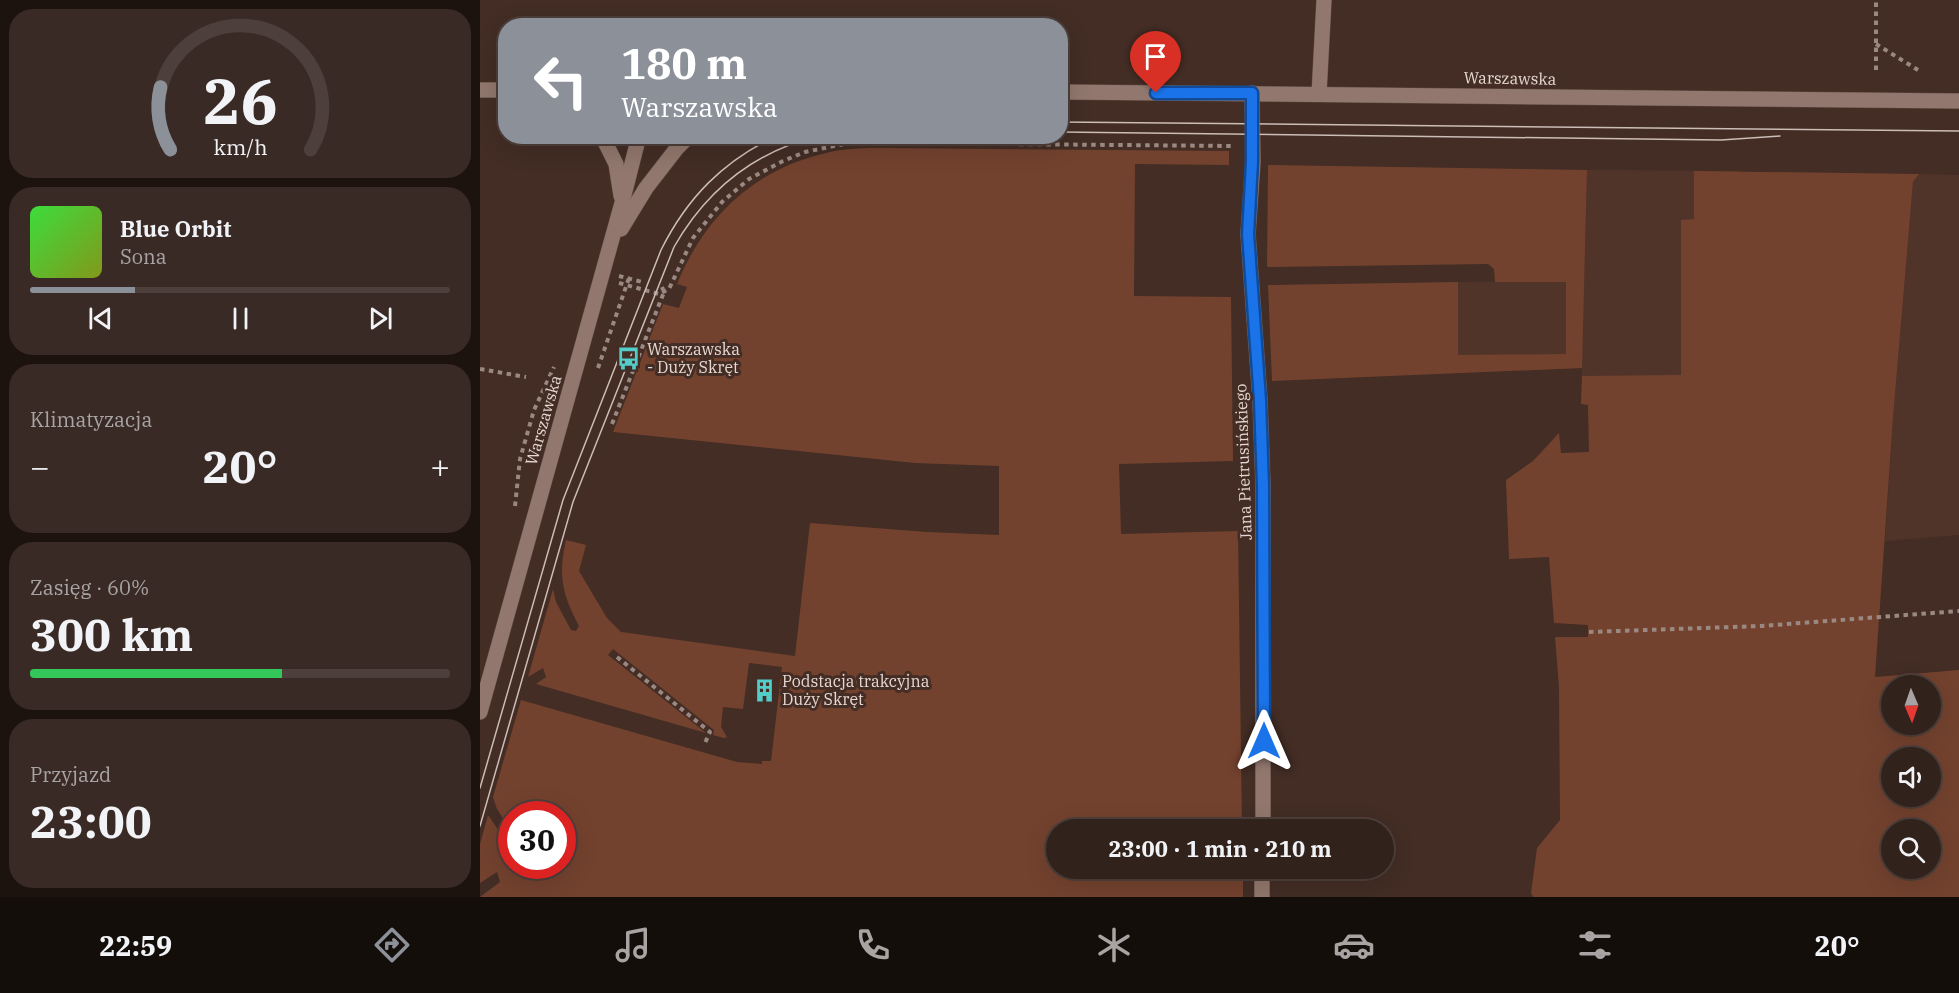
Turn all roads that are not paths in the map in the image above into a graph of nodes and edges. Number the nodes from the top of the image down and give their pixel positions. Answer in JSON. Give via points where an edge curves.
{"nodes":[{"id":1,"x":1324,"y":0,"type":"edge"},
{"id":2,"x":480,"y":90,"type":"edge"},
{"id":3,"x":498,"y":90,"type":"edge"},
{"id":4,"x":1068,"y":92,"type":"edge"},
{"id":5,"x":1252,"y":93,"type":"junction"},
{"id":6,"x":1319,"y":94,"type":"junction"},
{"id":7,"x":1959,"y":101,"type":"edge"},
{"id":8,"x":606,"y":144,"type":"edge"},
{"id":9,"x":637,"y":144,"type":"edge"},
{"id":10,"x":682,"y":144,"type":"edge"},
{"id":11,"x":622,"y":203,"type":"junction"},
{"id":12,"x":612,"y":237,"type":"junction"},
{"id":13,"x":480,"y":712,"type":"edge"},
{"id":14,"x":1263,"y":819,"type":"edge"},
{"id":15,"x":1262,"y":879,"type":"edge"},
{"id":16,"x":1262,"y":897,"type":"edge"}],
"edges":[{"from":1,"to":6,"type":"street"},
{"from":2,"to":3,"type":"street"},
{"from":4,"to":5,"type":"street","name":"Warszawska"},
{"from":5,"to":6,"type":"street","name":"Warszawska"},
{"from":5,"to":14,"type":"street","name":"Jana Pietrusińskiego","via":[[1248,234],[1263,486]]},
{"from":6,"to":7,"type":"street","name":"Warszawska"},
{"from":8,"to":11,"type":"street","via":[[616,164]]},
{"from":9,"to":11,"type":"street","name":"Warszawska"},
{"from":10,"to":12,"type":"street"},
{"from":11,"to":12,"type":"street","name":"Warszawska"},
{"from":12,"to":13,"type":"street","name":"Warszawska"},
{"from":15,"to":16,"type":"street"}]}
